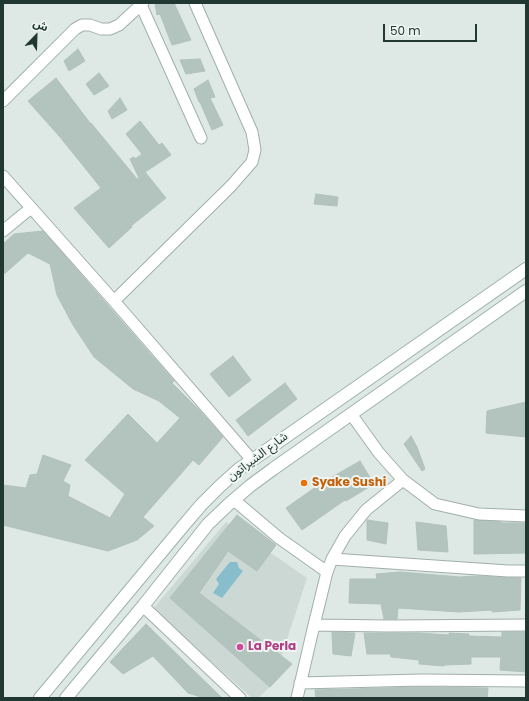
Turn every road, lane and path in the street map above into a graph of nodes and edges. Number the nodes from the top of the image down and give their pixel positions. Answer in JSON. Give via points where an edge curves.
{"nodes":[{"id":1,"x":195,"y":3,"type":"edge"},
{"id":2,"x":142,"y":4,"type":"edge"},
{"id":3,"x":3,"y":101,"type":"edge"},
{"id":4,"x":201,"y":138,"type":"dead end"},
{"id":5,"x":3,"y":176,"type":"edge"},
{"id":6,"x":31,"y":208,"type":"junction"},
{"id":7,"x":3,"y":231,"type":"edge"},
{"id":8,"x":526,"y":269,"type":"edge"},
{"id":9,"x":526,"y":291,"type":"edge"},
{"id":10,"x":114,"y":301,"type":"junction"},
{"id":11,"x":351,"y":414,"type":"junction"},
{"id":12,"x":252,"y":460,"type":"junction"},
{"id":13,"x":402,"y":480,"type":"junction"},
{"id":14,"x":234,"y":500,"type":"junction"},
{"id":15,"x":526,"y":516,"type":"edge"},
{"id":16,"x":332,"y":559,"type":"junction"},
{"id":17,"x":526,"y":571,"type":"edge"},
{"id":18,"x":327,"y":572,"type":"junction"},
{"id":19,"x":143,"y":606,"type":"junction"},
{"id":20,"x":314,"y":625,"type":"junction"},
{"id":21,"x":526,"y":625,"type":"edge"},
{"id":22,"x":526,"y":681,"type":"edge"},
{"id":23,"x":300,"y":683,"type":"junction"},
{"id":24,"x":40,"y":698,"type":"edge"},
{"id":25,"x":66,"y":698,"type":"edge"},
{"id":26,"x":240,"y":698,"type":"edge"},
{"id":27,"x":297,"y":698,"type":"edge"}],
"edges":[{"from":1,"to":10,"type":"street","via":[[252,132],[255,150],[252,162],[232,186]]},
{"from":2,"to":3,"type":"street","via":[[119,25],[110,29],[82,25],[75,29]]},
{"from":2,"to":4,"type":"street"},
{"from":5,"to":6,"type":"street"},
{"from":6,"to":7,"type":"street"},
{"from":6,"to":10,"type":"street"},
{"from":8,"to":12,"type":"street","name":"شارع الشيراتون"},
{"from":9,"to":11,"type":"street","name":"شارع الشيراتون"},
{"from":10,"to":12,"type":"street"},
{"from":11,"to":13,"type":"street"},
{"from":11,"to":14,"type":"street","name":"شارع الشيراتون"},
{"from":12,"to":24,"type":"street","name":"شارع الشيراتون","via":[[201,505]]},
{"from":13,"to":15,"type":"street","via":[[435,504],[479,514]]},
{"from":13,"to":16,"type":"street","via":[[366,510],[345,536]]},
{"from":14,"to":18,"type":"street","via":[[279,538]]},
{"from":14,"to":19,"type":"street","name":"شارع الشيراتون","via":[[208,524]]},
{"from":16,"to":17,"type":"street"},
{"from":16,"to":18,"type":"street"},
{"from":18,"to":20,"type":"street"},
{"from":19,"to":25,"type":"street","name":"شارع الشيراتون"},
{"from":19,"to":26,"type":"street"},
{"from":20,"to":21,"type":"street"},
{"from":20,"to":23,"type":"street"},
{"from":22,"to":23,"type":"street"},
{"from":23,"to":27,"type":"street"}]}
